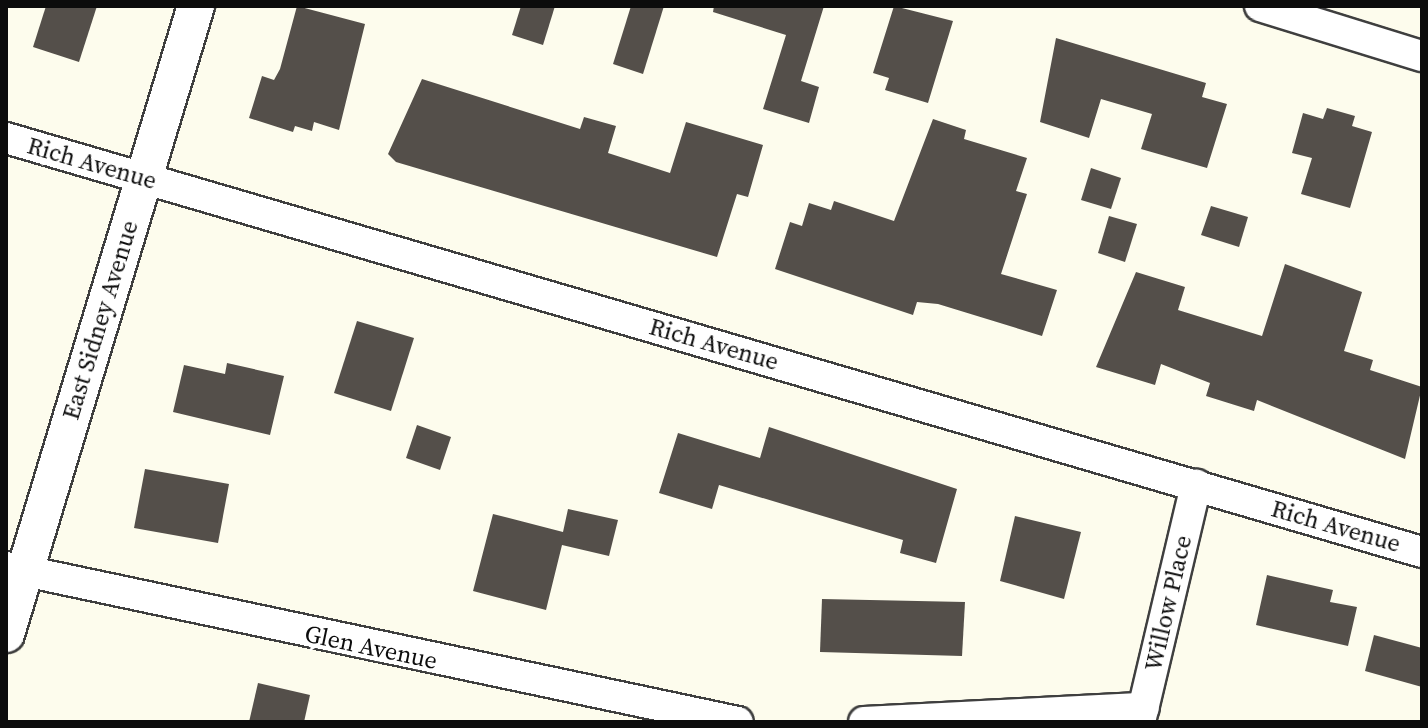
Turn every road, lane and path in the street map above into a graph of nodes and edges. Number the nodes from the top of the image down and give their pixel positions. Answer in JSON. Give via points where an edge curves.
{"nodes":[{"id":1,"x":196,"y":6,"type":"edge"},
{"id":2,"x":1260,"y":6,"type":"edge"},
{"id":3,"x":1422,"y":56,"type":"edge"},
{"id":4,"x":6,"y":138,"type":"edge"},
{"id":5,"x":143,"y":177,"type":"junction"},
{"id":6,"x":1196,"y":485,"type":"junction"},
{"id":7,"x":1422,"y":552,"type":"edge"},
{"id":8,"x":15,"y":570,"type":"edge"},
{"id":9,"x":6,"y":634,"type":"edge"},
{"id":10,"x":1142,"y":715,"type":"edge"},
{"id":11,"x":738,"y":722,"type":"edge"},
{"id":12,"x":864,"y":722,"type":"edge"}],
"edges":[{"from":1,"to":5,"type":"street","name":"East Sidney Avenue"},
{"from":2,"to":3,"type":"street"},
{"from":4,"to":5,"type":"street","name":"Rich Avenue"},
{"from":5,"to":6,"type":"street","name":"Rich Avenue"},
{"from":5,"to":8,"type":"street","name":"East Sidney Avenue"},
{"from":6,"to":7,"type":"street","name":"Rich Avenue"},
{"from":6,"to":10,"type":"street","name":"Willow Place"},
{"from":8,"to":9,"type":"street","name":"East Sidney Avenue"},
{"from":8,"to":11,"type":"street","name":"Glen Avenue"},
{"from":10,"to":12,"type":"street"}]}
